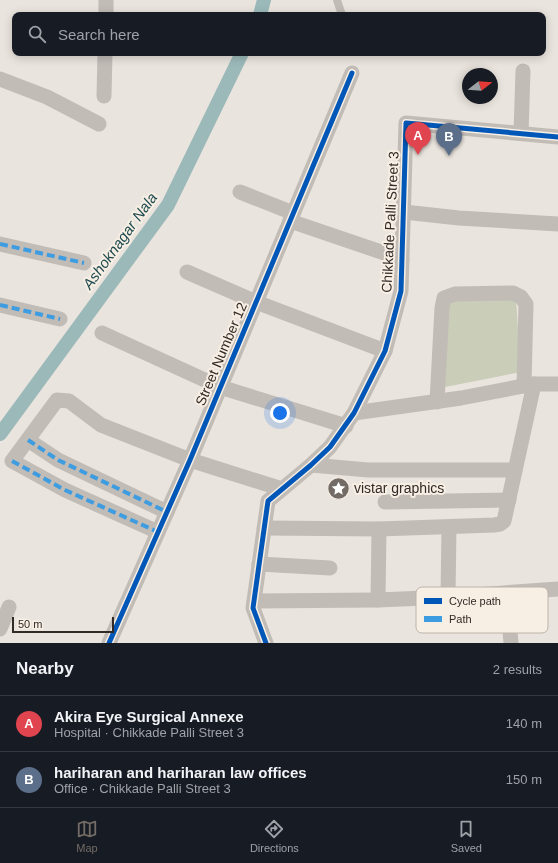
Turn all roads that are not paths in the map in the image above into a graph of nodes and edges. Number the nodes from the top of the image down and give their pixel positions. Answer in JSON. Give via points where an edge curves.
{"nodes":[{"id":1,"x":106,"y":0,"type":"edge"},
{"id":2,"x":337,"y":0,"type":"edge"},
{"id":3,"x":106,"y":12,"type":"edge"},
{"id":4,"x":341,"y":12,"type":"edge"},
{"id":5,"x":105,"y":56,"type":"edge"},
{"id":6,"x":523,"y":71,"type":"dead end"},
{"id":7,"x":352,"y":73,"type":"dead end"},
{"id":8,"x":0,"y":79,"type":"edge"},
{"id":9,"x":104,"y":96,"type":"dead end"},
{"id":10,"x":99,"y":124,"type":"dead end"},
{"id":11,"x":521,"y":133,"type":"junction"},
{"id":12,"x":558,"y":137,"type":"edge"},
{"id":13,"x":240,"y":192,"type":"dead end"},
{"id":14,"x":404,"y":212,"type":"junction"},
{"id":15,"x":292,"y":217,"type":"junction"},
{"id":16,"x":558,"y":224,"type":"edge"},
{"id":17,"x":0,"y":244,"type":"edge"},
{"id":18,"x":402,"y":259,"type":"junction"},
{"id":19,"x":84,"y":263,"type":"dead end"},
{"id":20,"x":187,"y":272,"type":"dead end"},
{"id":21,"x":256,"y":302,"type":"junction"},
{"id":22,"x":0,"y":305,"type":"edge"},
{"id":23,"x":60,"y":320,"type":"dead end"},
{"id":24,"x":102,"y":333,"type":"dead end"},
{"id":25,"x":385,"y":351,"type":"junction"},
{"id":26,"x":558,"y":384,"type":"edge"},
{"id":27,"x":529,"y":385,"type":"junction"},
{"id":28,"x":220,"y":387,"type":"junction"},
{"id":29,"x":436,"y":402,"type":"junction"},
{"id":30,"x":354,"y":413,"type":"junction"},
{"id":31,"x":346,"y":426,"type":"junction"},
{"id":32,"x":28,"y":440,"type":"junction"},
{"id":33,"x":190,"y":460,"type":"junction"},
{"id":34,"x":311,"y":466,"type":"junction"},
{"id":35,"x":515,"y":470,"type":"junction"},
{"id":36,"x":282,"y":489,"type":"junction"},
{"id":37,"x":509,"y":500,"type":"junction"},
{"id":38,"x":385,"y":502,"type":"dead end"},
{"id":39,"x":167,"y":512,"type":"junction"},
{"id":40,"x":449,"y":527,"type":"junction"},
{"id":41,"x":264,"y":528,"type":"junction"},
{"id":42,"x":379,"y":529,"type":"junction"},
{"id":43,"x":158,"y":532,"type":"junction"},
{"id":44,"x":259,"y":564,"type":"junction"},
{"id":45,"x":330,"y":568,"type":"dead end"},
{"id":46,"x":448,"y":587,"type":"edge"},
{"id":47,"x":558,"y":589,"type":"edge"},
{"id":48,"x":548,"y":590,"type":"edge"},
{"id":49,"x":416,"y":598,"type":"edge"},
{"id":50,"x":378,"y":600,"type":"junction"},
{"id":51,"x":254,"y":601,"type":"junction"},
{"id":52,"x":9,"y":607,"type":"dead end"},
{"id":53,"x":0,"y":629,"type":"edge"},
{"id":54,"x":510,"y":633,"type":"edge"},
{"id":55,"x":109,"y":643,"type":"edge"},
{"id":56,"x":266,"y":643,"type":"edge"},
{"id":57,"x":511,"y":643,"type":"edge"}],
"edges":[{"from":1,"to":3,"type":"street"},
{"from":2,"to":4,"type":"lane"},
{"from":5,"to":9,"type":"street"},
{"from":6,"to":11,"type":"street"},
{"from":7,"to":15,"type":"street","name":"Street Number 12"},
{"from":8,"to":10,"type":"street","via":[[47,97]]},
{"from":11,"to":12,"type":"street","name":"Chikkade Palli Street 3"},
{"from":11,"to":14,"type":"street","name":"Chikkade Palli Street 3","via":[[406,123]]},
{"from":13,"to":15,"type":"street"},
{"from":14,"to":16,"type":"street"},
{"from":14,"to":18,"type":"street","name":"Chikkade Palli Street 3"},
{"from":15,"to":18,"type":"street"},
{"from":15,"to":21,"type":"street","name":"Street Number 12"},
{"from":17,"to":19,"type":"street"},
{"from":18,"to":25,"type":"street","name":"Chikkade Palli Street 3","via":[[401,291]]},
{"from":20,"to":21,"type":"street"},
{"from":21,"to":25,"type":"street"},
{"from":21,"to":28,"type":"street","name":"Street Number 12"},
{"from":22,"to":23,"type":"street"},
{"from":24,"to":28,"type":"street"},
{"from":25,"to":30,"type":"street","name":"Chikkade Palli Street 3"},
{"from":26,"to":27,"type":"street"},
{"from":27,"to":29,"type":"street"},
{"from":27,"to":29,"type":"street","via":[[526,304],[521,297],[513,293],[455,294],[444,298],[442,308]]},
{"from":27,"to":35,"type":"street"},
{"from":28,"to":31,"type":"street"},
{"from":28,"to":33,"type":"street","name":"Street Number 12"},
{"from":29,"to":30,"type":"street"},
{"from":30,"to":31,"type":"street","name":"Chikkade Palli Street 3"},
{"from":31,"to":34,"type":"street","name":"Chikkade Palli Street 3"},
{"from":32,"to":33,"type":"street","via":[[57,400],[69,401],[101,425]]},
{"from":32,"to":39,"type":"street","via":[[58,460]]},
{"from":32,"to":43,"type":"street","via":[[12,461],[65,490]]},
{"from":33,"to":36,"type":"street"},
{"from":33,"to":39,"type":"street","name":"Street Number 12"},
{"from":34,"to":35,"type":"street","via":[[368,470]]},
{"from":34,"to":36,"type":"street","name":"Chikkade Palli Street 3"},
{"from":35,"to":37,"type":"street"},
{"from":36,"to":41,"type":"street","name":"Chikkade Palli Street 3","via":[[268,501]]},
{"from":37,"to":38,"type":"street"},
{"from":37,"to":40,"type":"street","via":[[504,520],[500,524]]},
{"from":39,"to":43,"type":"street","name":"Street Number 12"},
{"from":40,"to":42,"type":"street"},
{"from":40,"to":46,"type":"street"},
{"from":41,"to":42,"type":"street"},
{"from":41,"to":44,"type":"street","name":"Chikkade Palli Street 3"},
{"from":42,"to":50,"type":"street"},
{"from":43,"to":55,"type":"street","name":"Street Number 12"},
{"from":44,"to":45,"type":"street"},
{"from":44,"to":51,"type":"street","name":"Chikkade Palli Street 3"},
{"from":47,"to":48,"type":"street"},
{"from":49,"to":50,"type":"street"},
{"from":50,"to":51,"type":"street"},
{"from":51,"to":56,"type":"street","name":"Chikkade Palli Street 3","via":[[253,608]]},
{"from":52,"to":53,"type":"street"},
{"from":54,"to":57,"type":"street"}]}
